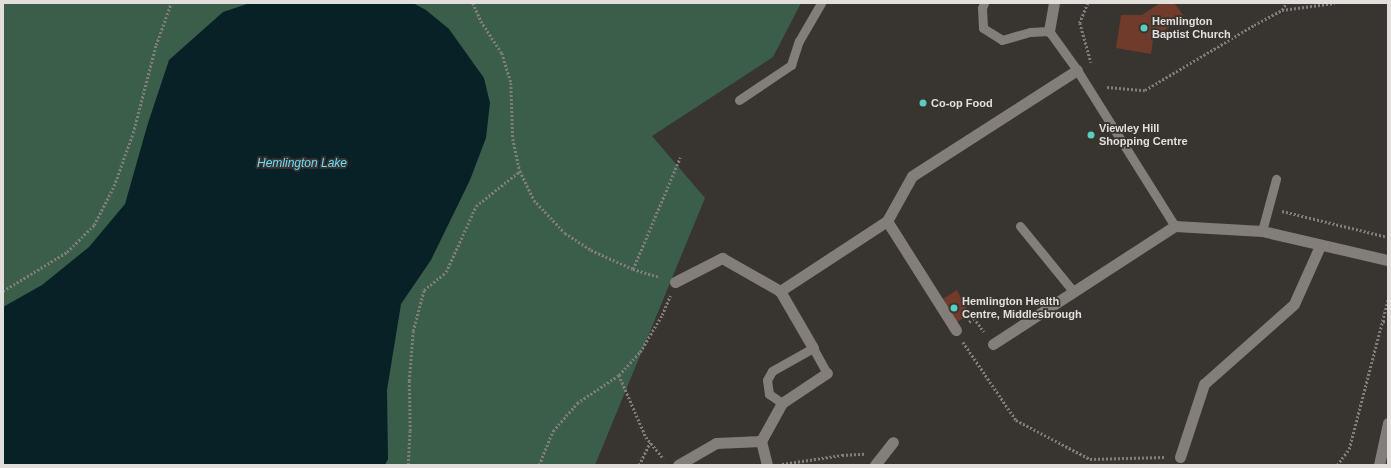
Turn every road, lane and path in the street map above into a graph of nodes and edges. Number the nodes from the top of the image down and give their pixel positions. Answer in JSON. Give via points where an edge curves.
{"nodes":[{"id":1,"x":171,"y":3,"type":"edge"},
{"id":2,"x":473,"y":3,"type":"edge"},
{"id":3,"x":821,"y":3,"type":"edge"},
{"id":4,"x":984,"y":3,"type":"edge"},
{"id":5,"x":1054,"y":3,"type":"edge"},
{"id":6,"x":1088,"y":3,"type":"edge"},
{"id":7,"x":1286,"y":3,"type":"edge"},
{"id":8,"x":1335,"y":3,"type":"edge"},
{"id":9,"x":1282,"y":10,"type":"junction"},
{"id":10,"x":1049,"y":32,"type":"junction"},
{"id":11,"x":1076,"y":70,"type":"junction"},
{"id":12,"x":1104,"y":83,"type":"dead end"},
{"id":13,"x":739,"y":100,"type":"dead end"},
{"id":14,"x":680,"y":158,"type":"dead end"},
{"id":15,"x":520,"y":171,"type":"junction"},
{"id":16,"x":1276,"y":179,"type":"dead end"},
{"id":17,"x":1268,"y":208,"type":"junction"},
{"id":18,"x":887,"y":220,"type":"junction"},
{"id":19,"x":1020,"y":226,"type":"dead end"},
{"id":20,"x":1175,"y":226,"type":"junction"},
{"id":21,"x":1262,"y":231,"type":"junction"},
{"id":22,"x":1388,"y":237,"type":"edge"},
{"id":23,"x":1320,"y":246,"type":"junction"},
{"id":24,"x":1388,"y":260,"type":"edge"},
{"id":25,"x":633,"y":269,"type":"junction"},
{"id":26,"x":676,"y":282,"type":"junction"},
{"id":27,"x":780,"y":290,"type":"junction"},
{"id":28,"x":3,"y":291,"type":"edge"},
{"id":29,"x":1073,"y":291,"type":"junction"},
{"id":30,"x":1388,"y":299,"type":"edge"},
{"id":31,"x":1383,"y":321,"type":"junction"},
{"id":32,"x":1388,"y":322,"type":"edge"},
{"id":33,"x":956,"y":330,"type":"junction"},
{"id":34,"x":993,"y":344,"type":"joint"},
{"id":35,"x":813,"y":348,"type":"junction"},
{"id":36,"x":827,"y":373,"type":"joint"},
{"id":37,"x":619,"y":375,"type":"junction"},
{"id":38,"x":782,"y":403,"type":"junction"},
{"id":39,"x":1388,"y":423,"type":"edge"},
{"id":40,"x":761,"y":441,"type":"junction"},
{"id":41,"x":650,"y":442,"type":"junction"},
{"id":42,"x":893,"y":442,"type":"dead end"},
{"id":43,"x":884,"y":453,"type":"junction"},
{"id":44,"x":1180,"y":457,"type":"joint"},
{"id":45,"x":408,"y":465,"type":"edge"},
{"id":46,"x":539,"y":465,"type":"edge"},
{"id":47,"x":639,"y":465,"type":"edge"},
{"id":48,"x":668,"y":465,"type":"edge"},
{"id":49,"x":678,"y":465,"type":"edge"},
{"id":50,"x":767,"y":465,"type":"edge"},
{"id":51,"x":775,"y":465,"type":"edge"},
{"id":52,"x":875,"y":465,"type":"edge"},
{"id":53,"x":1337,"y":465,"type":"edge"},
{"id":54,"x":1378,"y":465,"type":"edge"}],
"edges":[{"from":1,"to":28,"type":"path","via":[[156,45],[133,133],[114,186],[94,225],[67,252]]},
{"from":2,"to":15,"type":"path","via":[[481,22],[502,53],[511,83],[513,140]]},
{"from":3,"to":13,"type":"lane","via":[[799,42],[791,66]]},
{"from":4,"to":10,"type":"lane","via":[[983,28],[1002,40],[1030,32]]},
{"from":5,"to":10,"type":"street"},
{"from":6,"to":11,"type":"path","via":[[1080,23],[1093,68]]},
{"from":7,"to":9,"type":"path"},
{"from":8,"to":9,"type":"path"},
{"from":9,"to":12,"type":"path","via":[[1145,90],[1107,88]]},
{"from":10,"to":11,"type":"lane"},
{"from":11,"to":18,"type":"street","via":[[912,176]]},
{"from":11,"to":20,"type":"lane"},
{"from":14,"to":25,"type":"path"},
{"from":15,"to":25,"type":"path","via":[[534,200],[565,232],[591,250]]},
{"from":15,"to":45,"type":"path","via":[[476,206],[446,272],[424,290],[413,331],[409,381]]},
{"from":16,"to":17,"type":"lane"},
{"from":17,"to":21,"type":"lane"},
{"from":17,"to":22,"type":"path"},
{"from":18,"to":27,"type":"street"},
{"from":18,"to":33,"type":"street"},
{"from":19,"to":29,"type":"lane"},
{"from":20,"to":21,"type":"street"},
{"from":20,"to":29,"type":"street"},
{"from":21,"to":23,"type":"street"},
{"from":23,"to":24,"type":"street"},
{"from":23,"to":44,"type":"street","via":[[1294,304],[1204,384]]},
{"from":25,"to":26,"type":"path"},
{"from":26,"to":27,"type":"street","via":[[722,258]]},
{"from":26,"to":37,"type":"path","via":[[662,315],[640,352]]},
{"from":27,"to":35,"type":"street"},
{"from":29,"to":34,"type":"street"},
{"from":30,"to":31,"type":"path"},
{"from":31,"to":32,"type":"path"},
{"from":31,"to":53,"type":"path","via":[[1349,449]]},
{"from":33,"to":34,"type":"path","via":[[974,318]]},
{"from":33,"to":44,"type":"path","via":[[1016,420],[1090,459]]},
{"from":35,"to":36,"type":"lane"},
{"from":35,"to":38,"type":"lane","via":[[772,370],[767,380],[769,394]]},
{"from":36,"to":38,"type":"street"},
{"from":37,"to":41,"type":"path"},
{"from":37,"to":46,"type":"path","via":[[577,403],[553,431]]},
{"from":38,"to":40,"type":"street"},
{"from":39,"to":54,"type":"street"},
{"from":40,"to":49,"type":"street","via":[[716,443]]},
{"from":40,"to":50,"type":"street"},
{"from":41,"to":47,"type":"path"},
{"from":41,"to":48,"type":"path"},
{"from":42,"to":43,"type":"street"},
{"from":43,"to":51,"type":"path","via":[[842,455]]},
{"from":43,"to":52,"type":"street"}]}
